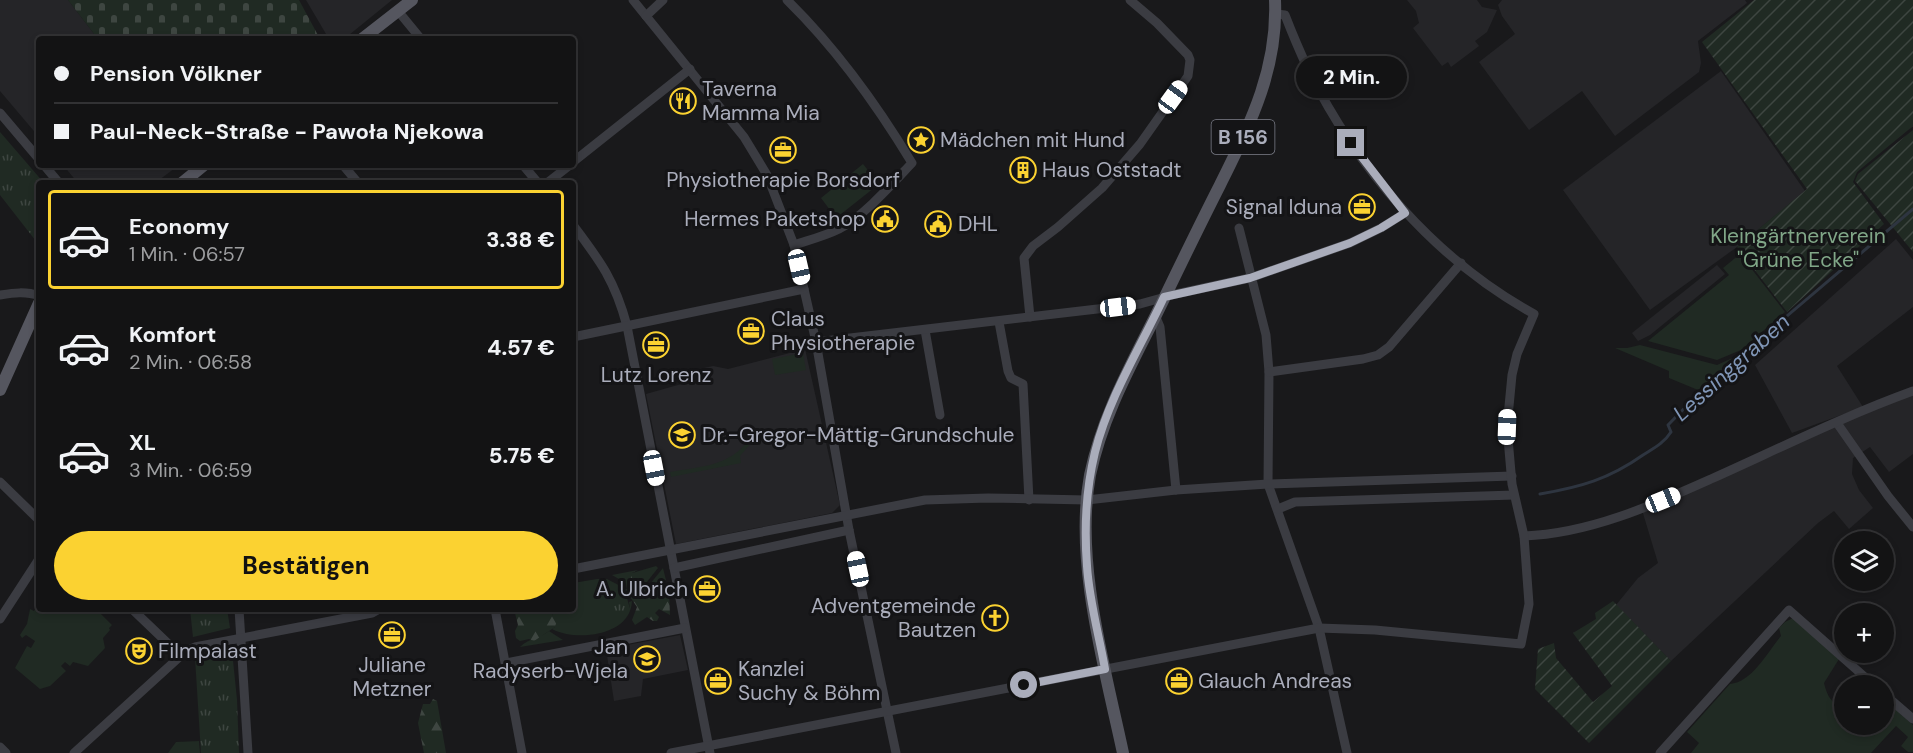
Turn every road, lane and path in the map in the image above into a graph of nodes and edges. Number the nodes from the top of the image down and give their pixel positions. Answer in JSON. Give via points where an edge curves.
{"nodes":[{"id":1,"x":412,"y":0,"type":"edge"},
{"id":2,"x":633,"y":0,"type":"edge"},
{"id":3,"x":663,"y":0,"type":"edge"},
{"id":4,"x":787,"y":0,"type":"edge"},
{"id":5,"x":1130,"y":0,"type":"edge"},
{"id":6,"x":1275,"y":0,"type":"edge"},
{"id":7,"x":398,"y":11,"type":"junction"},
{"id":8,"x":1276,"y":14,"type":"junction"},
{"id":9,"x":646,"y":16,"type":"junction"},
{"id":10,"x":366,"y":36,"type":"edge"},
{"id":11,"x":418,"y":36,"type":"edge"},
{"id":12,"x":690,"y":69,"type":"junction"},
{"id":13,"x":0,"y":113,"type":"edge"},
{"id":14,"x":36,"y":155,"type":"edge"},
{"id":15,"x":576,"y":160,"type":"edge"},
{"id":16,"x":46,"y":168,"type":"edge"},
{"id":17,"x":200,"y":168,"type":"edge"},
{"id":18,"x":346,"y":168,"type":"edge"},
{"id":19,"x":526,"y":168,"type":"edge"},
{"id":20,"x":566,"y":168,"type":"edge"},
{"id":21,"x":56,"y":180,"type":"edge"},
{"id":22,"x":186,"y":180,"type":"edge"},
{"id":23,"x":356,"y":180,"type":"edge"},
{"id":24,"x":536,"y":180,"type":"edge"},
{"id":25,"x":551,"y":180,"type":"edge"},
{"id":26,"x":1405,"y":213,"type":"junction"},
{"id":27,"x":1239,"y":228,"type":"dead end"},
{"id":28,"x":576,"y":229,"type":"edge"},
{"id":29,"x":795,"y":245,"type":"junction"},
{"id":30,"x":1461,"y":263,"type":"junction"},
{"id":31,"x":1250,"y":278,"type":"junction"},
{"id":32,"x":804,"y":289,"type":"junction"},
{"id":33,"x":0,"y":295,"type":"edge"},
{"id":34,"x":36,"y":295,"type":"edge"},
{"id":35,"x":1164,"y":297,"type":"junction"},
{"id":36,"x":36,"y":309,"type":"edge"},
{"id":37,"x":1155,"y":315,"type":"junction"},
{"id":38,"x":1030,"y":317,"type":"junction"},
{"id":39,"x":999,"y":322,"type":"junction"},
{"id":40,"x":627,"y":326,"type":"junction"},
{"id":41,"x":925,"y":330,"type":"junction"},
{"id":42,"x":576,"y":336,"type":"edge"},
{"id":43,"x":816,"y":342,"type":"junction"},
{"id":44,"x":1269,"y":372,"type":"junction"},
{"id":45,"x":3,"y":381,"type":"edge"},
{"id":46,"x":1913,"y":391,"type":"edge"},
{"id":47,"x":940,"y":415,"type":"dead end"},
{"id":48,"x":1837,"y":423,"type":"junction"},
{"id":49,"x":1512,"y":476,"type":"junction"},
{"id":50,"x":0,"y":482,"type":"edge"},
{"id":51,"x":1268,"y":484,"type":"junction"},
{"id":52,"x":1176,"y":490,"type":"junction"},
{"id":53,"x":1514,"y":495,"type":"junction"},
{"id":54,"x":1029,"y":500,"type":"junction"},
{"id":55,"x":1087,"y":500,"type":"junction"},
{"id":56,"x":1278,"y":509,"type":"junction"},
{"id":57,"x":846,"y":516,"type":"junction"},
{"id":58,"x":36,"y":517,"type":"edge"},
{"id":59,"x":1913,"y":527,"type":"edge"},
{"id":60,"x":849,"y":530,"type":"junction"},
{"id":61,"x":1524,"y":536,"type":"junction"},
{"id":62,"x":670,"y":550,"type":"junction"},
{"id":63,"x":36,"y":563,"type":"edge"},
{"id":64,"x":576,"y":568,"type":"edge"},
{"id":65,"x":674,"y":568,"type":"junction"},
{"id":66,"x":135,"y":612,"type":"edge"},
{"id":67,"x":239,"y":612,"type":"edge"},
{"id":68,"x":374,"y":612,"type":"edge"},
{"id":69,"x":496,"y":612,"type":"edge"},
{"id":70,"x":0,"y":619,"type":"edge"},
{"id":71,"x":685,"y":628,"type":"junction"},
{"id":72,"x":1318,"y":628,"type":"junction"},
{"id":73,"x":240,"y":639,"type":"junction"},
{"id":74,"x":180,"y":655,"type":"junction"},
{"id":75,"x":506,"y":663,"type":"junction"},
{"id":76,"x":1105,"y":669,"type":"junction"},
{"id":77,"x":1863,"y":675,"type":"edge"},
{"id":78,"x":1894,"y":703,"type":"edge"},
{"id":79,"x":887,"y":711,"type":"junction"},
{"id":80,"x":1913,"y":719,"type":"edge"},
{"id":81,"x":0,"y":747,"type":"edge"},
{"id":82,"x":709,"y":749,"type":"edge"},
{"id":83,"x":6,"y":753,"type":"edge"},
{"id":84,"x":74,"y":753,"type":"edge"},
{"id":85,"x":248,"y":753,"type":"edge"},
{"id":86,"x":522,"y":753,"type":"edge"},
{"id":87,"x":671,"y":753,"type":"edge"},
{"id":88,"x":896,"y":753,"type":"edge"},
{"id":89,"x":1123,"y":753,"type":"edge"},
{"id":90,"x":1347,"y":753,"type":"edge"},
{"id":91,"x":1660,"y":753,"type":"edge"}],
"edges":[{"from":1,"to":7,"type":"main road"},
{"from":2,"to":9,"type":"street"},
{"from":3,"to":9,"type":"street"},
{"from":4,"to":29,"type":"street","via":[[849,71],[912,163],[857,217],[841,228]]},
{"from":5,"to":38,"type":"street","via":[[1188,55],[1188,76],[1140,144],[1101,188],[1023,258]]},
{"from":6,"to":8,"type":"main road","number":"B 156"},
{"from":7,"to":10,"type":"main road"},
{"from":7,"to":11,"type":"street"},
{"from":8,"to":26,"type":"street","via":[[1285,15],[1309,70],[1351,143]]},
{"from":8,"to":35,"type":"main road","number":"B 156","via":[[1272,57],[1256,110]]},
{"from":9,"to":12,"type":"street"},
{"from":12,"to":15,"type":"street"},
{"from":12,"to":29,"type":"street","via":[[744,137],[767,175]]},
{"from":13,"to":14,"type":"street"},
{"from":16,"to":21,"type":"street"},
{"from":17,"to":22,"type":"main road"},
{"from":18,"to":23,"type":"street"},
{"from":19,"to":24,"type":"street"},
{"from":20,"to":25,"type":"street"},
{"from":26,"to":30,"type":"street"},
{"from":26,"to":31,"type":"street","via":[[1350,243]]},
{"from":27,"to":31,"type":"street"},
{"from":28,"to":40,"type":"street","via":[[607,272]]},
{"from":29,"to":32,"type":"street"},
{"from":30,"to":44,"type":"street","via":[[1378,355]]},
{"from":30,"to":49,"type":"street","via":[[1534,314],[1517,354],[1508,398]]},
{"from":31,"to":35,"type":"street"},
{"from":31,"to":44,"type":"street","via":[[1266,336]]},
{"from":32,"to":40,"type":"street"},
{"from":32,"to":43,"type":"street"},
{"from":33,"to":34,"type":"street"},
{"from":35,"to":37,"type":"main road","number":"B 156"},
{"from":35,"to":38,"type":"street","via":[[1140,304]]},
{"from":36,"to":45,"type":"main road"},
{"from":37,"to":52,"type":"street","via":[[1160,327]]},
{"from":37,"to":55,"type":"main road","number":"B 156","via":[[1114,398],[1096,450]]},
{"from":38,"to":39,"type":"street"},
{"from":39,"to":41,"type":"street"},
{"from":39,"to":54,"type":"street","via":[[1008,371],[1011,378],[1023,384]]},
{"from":40,"to":42,"type":"street"},
{"from":40,"to":62,"type":"street"},
{"from":41,"to":43,"type":"street"},
{"from":41,"to":47,"type":"street"},
{"from":43,"to":57,"type":"street"},
{"from":44,"to":51,"type":"street"},
{"from":46,"to":48,"type":"street"},
{"from":48,"to":59,"type":"street"},
{"from":48,"to":61,"type":"street","via":[[1632,511],[1557,533]]},
{"from":49,"to":51,"type":"street"},
{"from":49,"to":53,"type":"street"},
{"from":50,"to":58,"type":"street"},
{"from":51,"to":52,"type":"street"},
{"from":51,"to":56,"type":"street"},
{"from":52,"to":55,"type":"street"},
{"from":53,"to":56,"type":"street","via":[[1295,502]]},
{"from":53,"to":61,"type":"street"},
{"from":54,"to":55,"type":"street"},
{"from":54,"to":57,"type":"street","via":[[925,500]]},
{"from":55,"to":76,"type":"main road","number":"B 156","via":[[1087,568]]},
{"from":56,"to":72,"type":"street"},
{"from":57,"to":60,"type":"street"},
{"from":57,"to":62,"type":"street"},
{"from":60,"to":65,"type":"street"},
{"from":60,"to":79,"type":"street"},
{"from":61,"to":72,"type":"street","via":[[1529,604],[1521,644]]},
{"from":62,"to":64,"type":"street"},
{"from":62,"to":65,"type":"street"},
{"from":63,"to":70,"type":"street"},
{"from":65,"to":71,"type":"street"},
{"from":66,"to":74,"type":"street"},
{"from":67,"to":73,"type":"street"},
{"from":68,"to":73,"type":"street"},
{"from":69,"to":75,"type":"street"},
{"from":71,"to":75,"type":"street"},
{"from":71,"to":82,"type":"street"},
{"from":72,"to":76,"type":"street"},
{"from":72,"to":90,"type":"street"},
{"from":73,"to":74,"type":"street","via":[[195,647]]},
{"from":73,"to":85,"type":"street"},
{"from":74,"to":84,"type":"street"},
{"from":75,"to":86,"type":"street"},
{"from":76,"to":79,"type":"street"},
{"from":76,"to":89,"type":"main road","number":"B 156"},
{"from":77,"to":91,"type":"street","via":[[1789,610]]},
{"from":78,"to":80,"type":"street"},
{"from":79,"to":82,"type":"street"},
{"from":79,"to":88,"type":"street"},
{"from":81,"to":83,"type":"street"},
{"from":82,"to":87,"type":"street"}]}
